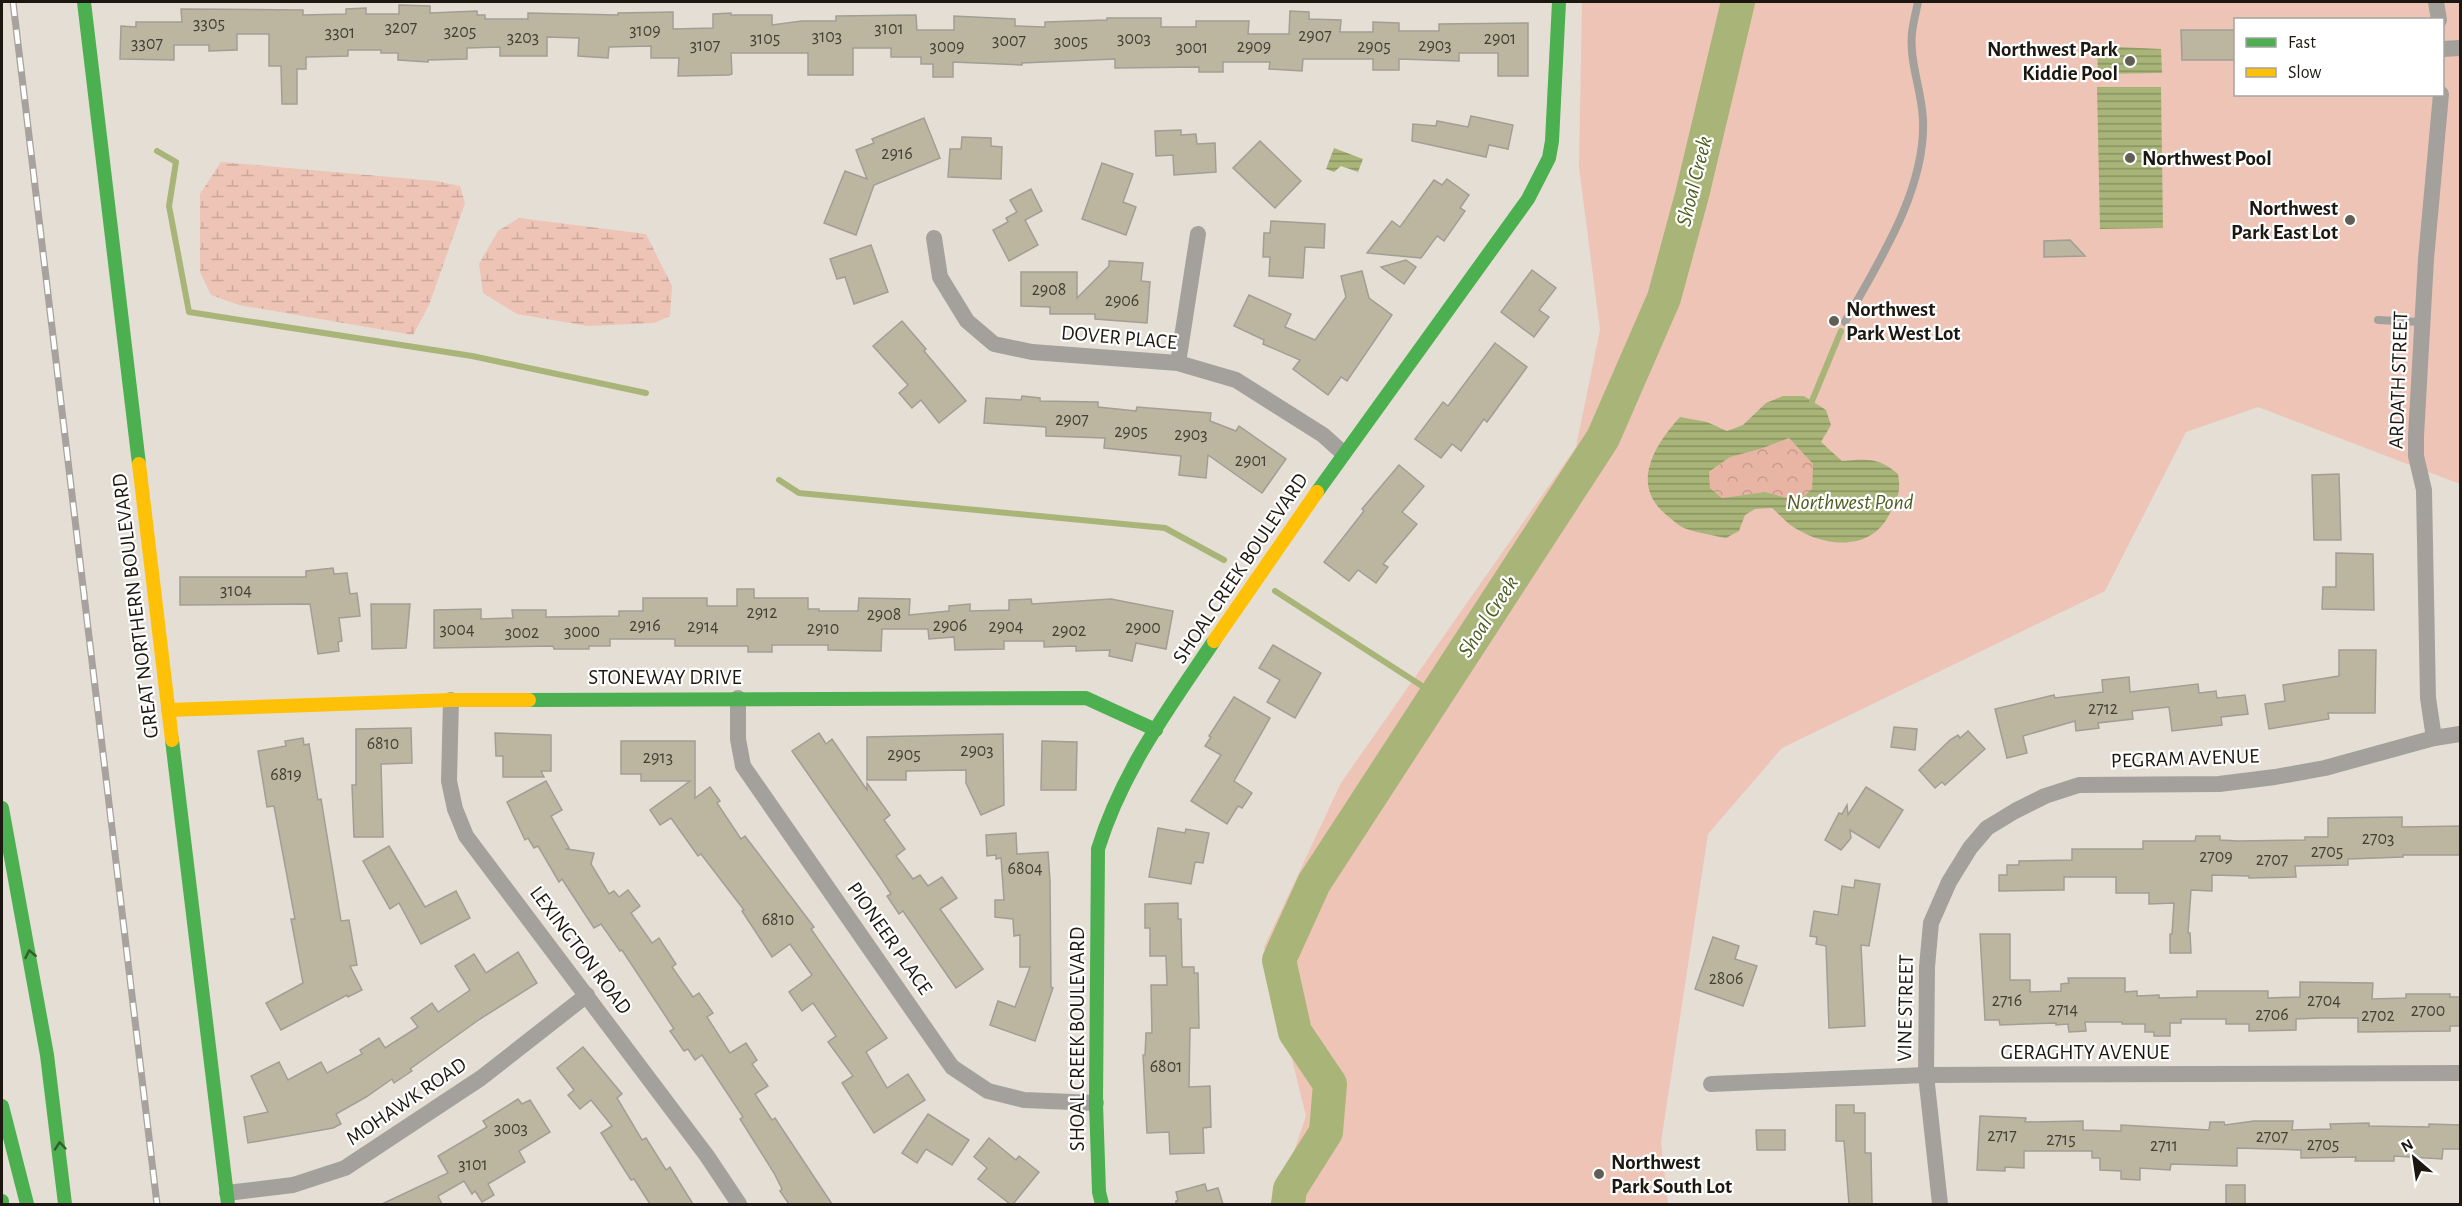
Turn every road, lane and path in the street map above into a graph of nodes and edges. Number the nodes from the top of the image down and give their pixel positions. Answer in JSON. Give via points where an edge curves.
{"nodes":[{"id":1,"x":84,"y":2,"type":"edge"},
{"id":2,"x":1558,"y":2,"type":"edge"},
{"id":3,"x":1918,"y":2,"type":"edge"},
{"id":4,"x":2436,"y":2,"type":"edge"},
{"id":5,"x":2439,"y":18,"type":"edge"},
{"id":6,"x":2460,"y":48,"type":"edge"},
{"id":7,"x":2444,"y":49,"type":"edge"},
{"id":8,"x":2442,"y":96,"type":"edge"},
{"id":9,"x":1198,"y":234,"type":"dead end"},
{"id":10,"x":934,"y":238,"type":"dead end"},
{"id":11,"x":2378,"y":320,"type":"dead end"},
{"id":12,"x":1845,"y":322,"type":"dead end"},
{"id":13,"x":2421,"y":322,"type":"junction"},
{"id":14,"x":1178,"y":363,"type":"junction"},
{"id":15,"x":1343,"y":453,"type":"junction"},
{"id":16,"x":738,"y":698,"type":"junction"},
{"id":17,"x":451,"y":700,"type":"junction"},
{"id":18,"x":168,"y":710,"type":"junction"},
{"id":19,"x":1156,"y":730,"type":"junction"},
{"id":20,"x":2460,"y":734,"type":"edge"},
{"id":21,"x":2434,"y":738,"type":"junction"},
{"id":22,"x":2,"y":808,"type":"edge"},
{"id":23,"x":1987,"y":828,"type":"joint"},
{"id":24,"x":587,"y":995,"type":"junction"},
{"id":25,"x":2460,"y":1073,"type":"edge"},
{"id":26,"x":1926,"y":1075,"type":"junction"},
{"id":27,"x":1711,"y":1084,"type":"dead end"},
{"id":28,"x":1096,"y":1103,"type":"junction"},
{"id":29,"x":2,"y":1106,"type":"edge"},
{"id":30,"x":228,"y":1199,"type":"edge"},
{"id":31,"x":27,"y":1204,"type":"edge"},
{"id":32,"x":65,"y":1204,"type":"edge"},
{"id":33,"x":739,"y":1204,"type":"edge"},
{"id":34,"x":1102,"y":1204,"type":"edge"},
{"id":35,"x":1940,"y":1204,"type":"edge"}],
"edges":[{"from":1,"to":18,"type":"main road","name":"GREAT NORTHERN BOULEVARD"},
{"from":2,"to":15,"type":"main road","name":"SHOAL CREEK BOULEVARD","via":[[1552,141],[1540,177],[1528,199]]},
{"from":3,"to":12,"type":"lane","via":[[1912,35],[1923,150],[1915,183]]},
{"from":4,"to":5,"type":"street"},
{"from":6,"to":7,"type":"street"},
{"from":8,"to":13,"type":"street","name":"ARDATH STREET"},
{"from":9,"to":14,"type":"street"},
{"from":10,"to":14,"type":"street","name":"DOVER PLACE","via":[[940,277],[967,321],[994,344],[1032,352]]},
{"from":11,"to":13,"type":"lane"},
{"from":13,"to":21,"type":"street","name":"ARDATH STREET","via":[[2416,456],[2424,490],[2428,698]]},
{"from":14,"to":15,"type":"street","name":"DOVER PLACE","via":[[1236,380],[1323,435]]},
{"from":15,"to":19,"type":"main road","name":"SHOAL CREEK BOULEVARD"},
{"from":16,"to":17,"type":"main road","name":"STONEWAY DRIVE"},
{"from":16,"to":19,"type":"main road","name":"STONEWAY DRIVE","via":[[1086,698]]},
{"from":16,"to":28,"type":"street","name":"PIONEER PLACE","via":[[738,739],[743,766],[952,1067],[988,1091],[1024,1100]]},
{"from":17,"to":18,"type":"main road","name":"STONEWAY DRIVE"},
{"from":17,"to":24,"type":"street","name":"LEXINGTON ROAD","via":[[449,782],[454,809],[466,836]]},
{"from":18,"to":30,"type":"main road","name":"GREAT NORTHERN BOULEVARD"},
{"from":19,"to":28,"type":"main road","name":"SHOAL CREEK BOULEVARD","via":[[1115,800],[1098,849]]},
{"from":20,"to":21,"type":"street","name":"PEGRAM AVENUE"},
{"from":21,"to":23,"type":"street","name":"PEGRAM AVENUE","via":[[2325,768],[2275,777],[2219,784],[2079,785],[2045,796]]},
{"from":32,"to":22,"type":"main road","one_way":true,"via":[[43,1021]]},
{"from":23,"to":26,"type":"street","name":"VINE STREET","via":[[1949,882],[1931,923]]},
{"from":24,"to":30,"type":"street","name":"MOHAWK ROAD","via":[[481,1078],[345,1168]]},
{"from":24,"to":33,"type":"street","name":"LEXINGTON ROAD"},
{"from":25,"to":26,"type":"street","name":"GERAGHTY AVENUE"},
{"from":26,"to":27,"type":"street","name":"GERAGHTY AVENUE"},
{"from":26,"to":35,"type":"street","name":"VINE STREET"},
{"from":28,"to":34,"type":"main road","name":"SHOAL CREEK BOULEVARD"},
{"from":29,"to":31,"type":"main road"}]}
